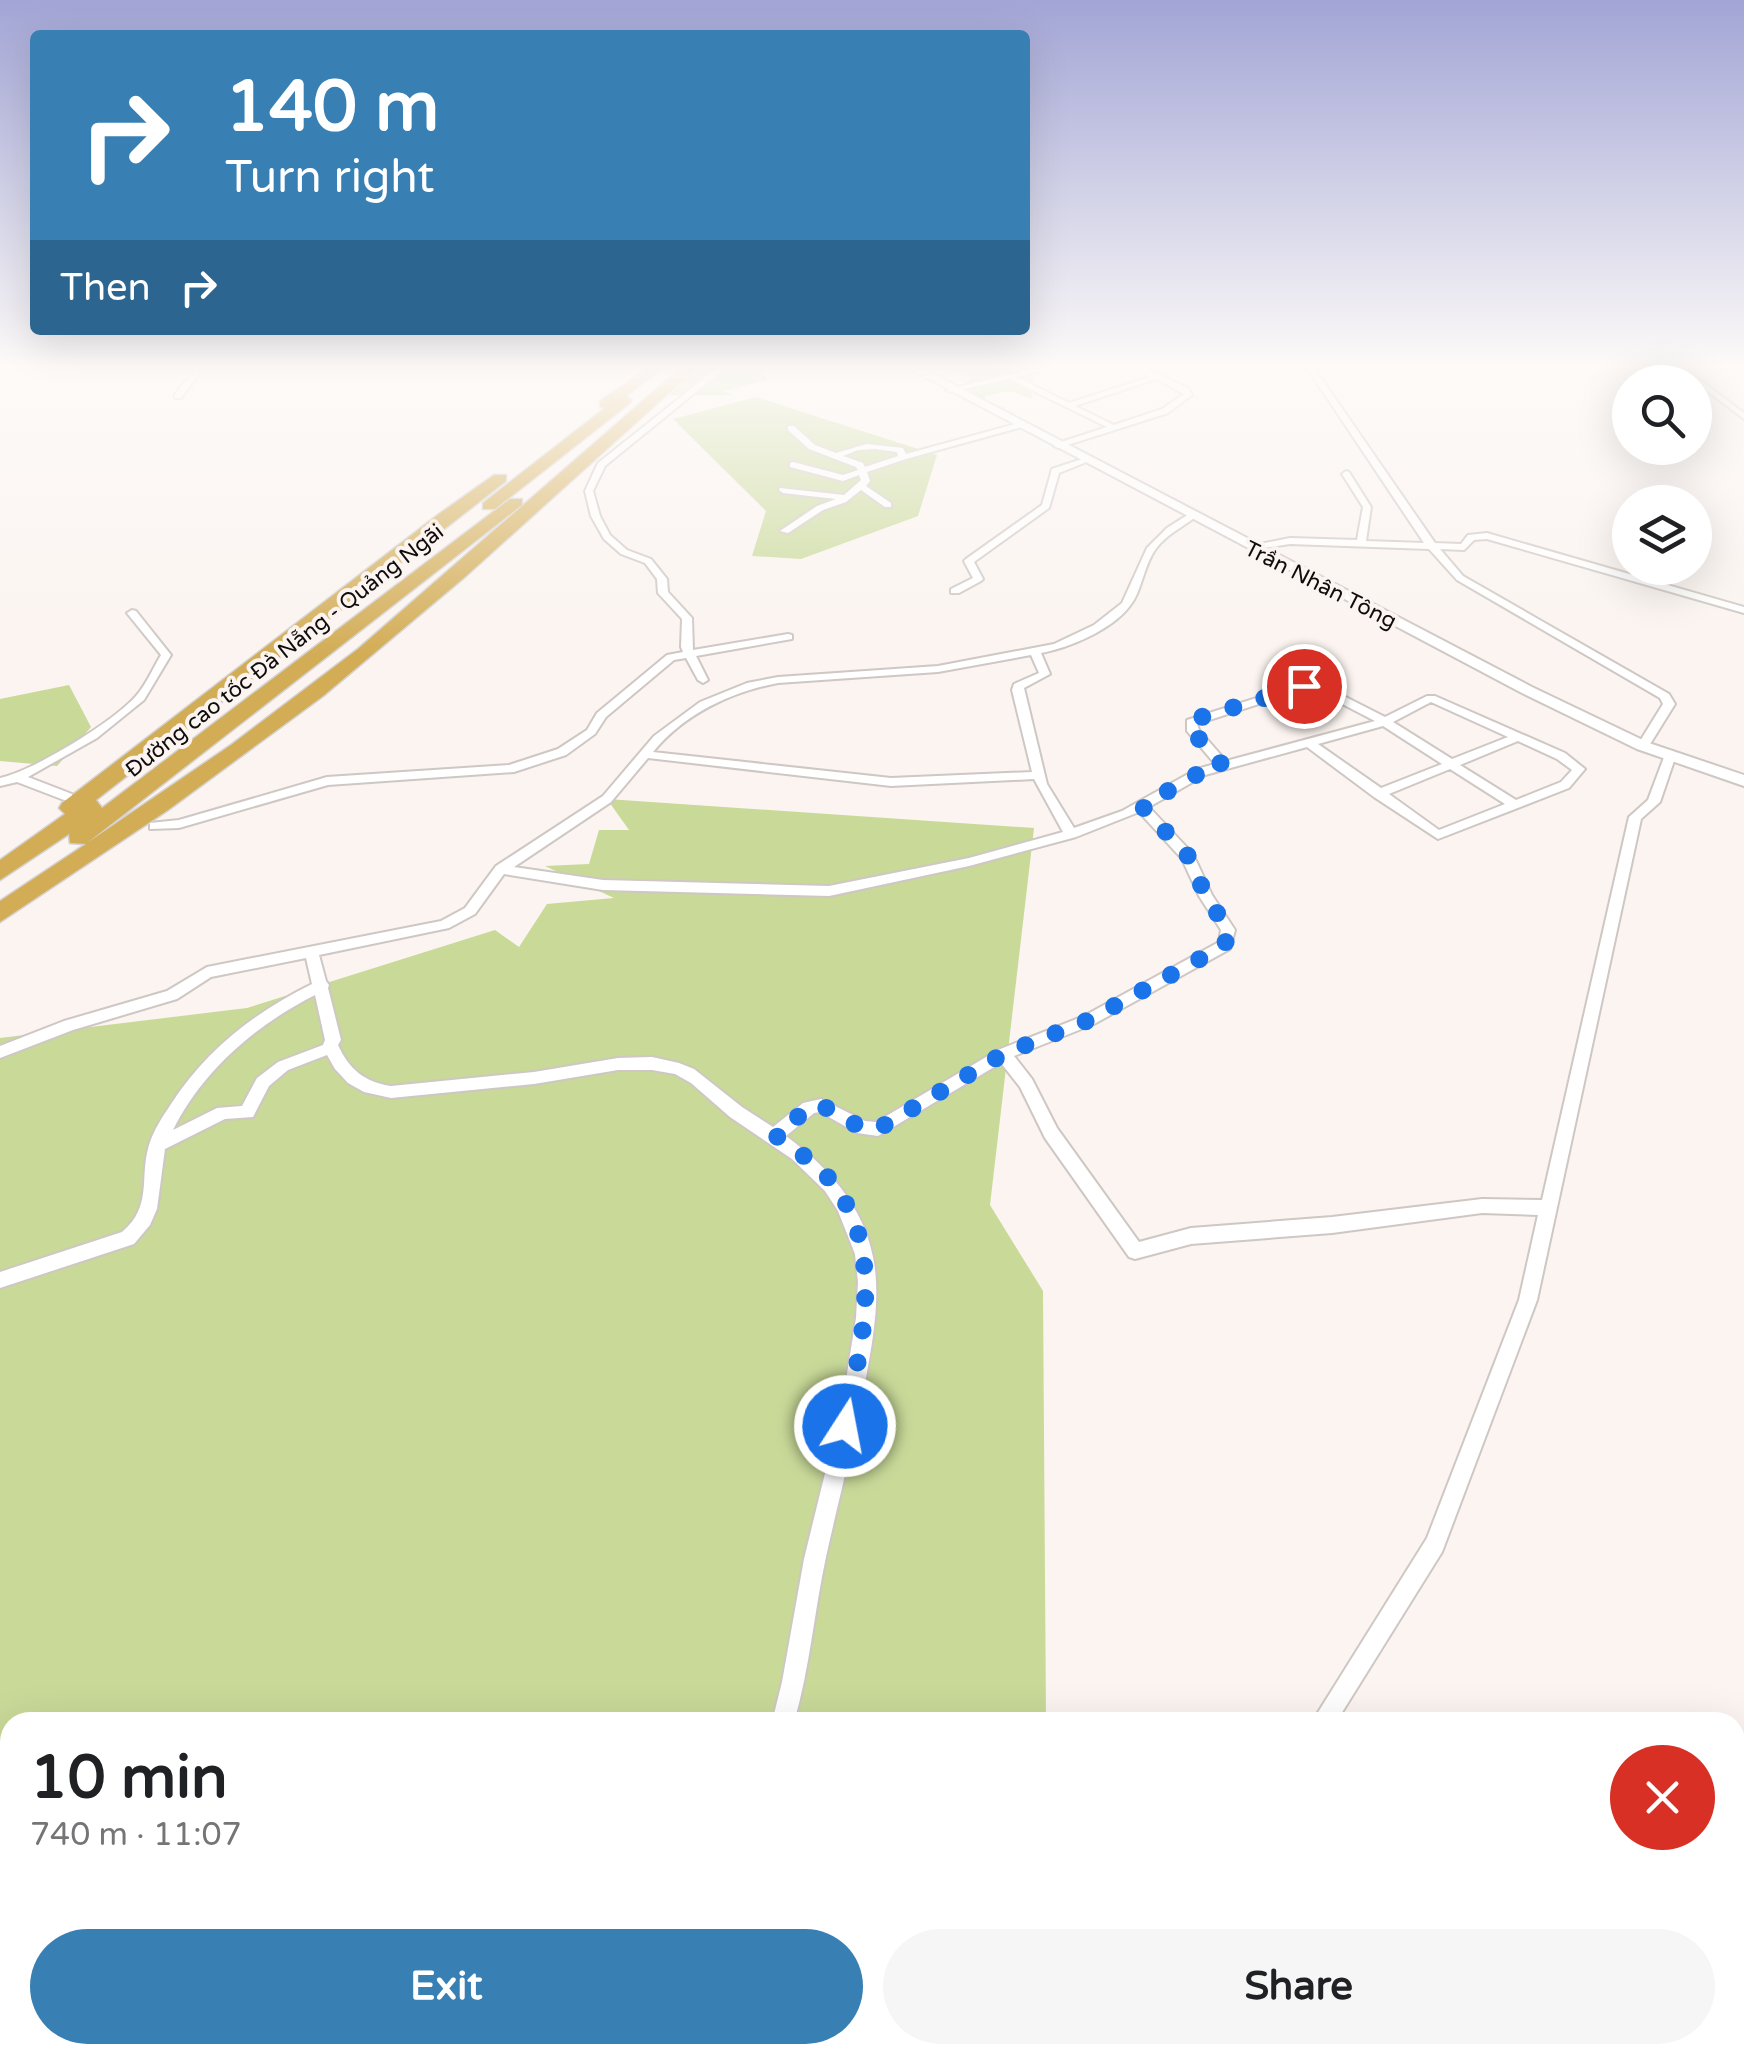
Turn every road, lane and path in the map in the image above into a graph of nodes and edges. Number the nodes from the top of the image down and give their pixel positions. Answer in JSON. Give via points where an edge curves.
{"nodes":[{"id":1,"x":526,"y":461,"type":"edge"},
{"id":2,"x":545,"y":461,"type":"edge"},
{"id":3,"x":567,"y":461,"type":"edge"},
{"id":4,"x":581,"y":461,"type":"edge"},
{"id":5,"x":606,"y":461,"type":"edge"},
{"id":6,"x":850,"y":461,"type":"edge"},
{"id":7,"x":891,"y":461,"type":"edge"},
{"id":8,"x":1085,"y":461,"type":"joint"},
{"id":9,"x":1374,"y":461,"type":"edge"},
{"id":10,"x":794,"y":465,"type":"dead end"},
{"id":11,"x":862,"y":472,"type":"junction"},
{"id":12,"x":1346,"y":474,"type":"dead end"},
{"id":13,"x":862,"y":487,"type":"junction"},
{"id":14,"x":783,"y":490,"type":"dead end"},
{"id":15,"x":846,"y":498,"type":"junction"},
{"id":16,"x":888,"y":505,"type":"dead end"},
{"id":17,"x":1192,"y":516,"type":"junction"},
{"id":18,"x":785,"y":531,"type":"dead end"},
{"id":19,"x":1361,"y":544,"type":"junction"},
{"id":20,"x":1431,"y":544,"type":"junction"},
{"id":21,"x":1253,"y":548,"type":"junction"},
{"id":22,"x":955,"y":592,"type":"dead end"},
{"id":23,"x":1744,"y":610,"type":"edge"},
{"id":24,"x":132,"y":613,"type":"dead end"},
{"id":25,"x":788,"y":637,"type":"dead end"},
{"id":26,"x":689,"y":652,"type":"junction"},
{"id":27,"x":1036,"y":652,"type":"junction"},
{"id":28,"x":704,"y":680,"type":"dead end"},
{"id":29,"x":1382,"y":722,"type":"junction"},
{"id":30,"x":1517,"y":737,"type":"junction"},
{"id":31,"x":1309,"y":743,"type":"junction"},
{"id":32,"x":1643,"y":746,"type":"junction"},
{"id":33,"x":643,"y":754,"type":"junction"},
{"id":34,"x":1670,"y":755,"type":"junction"},
{"id":35,"x":1447,"y":763,"type":"junction"},
{"id":36,"x":1223,"y":766,"type":"junction"},
{"id":37,"x":1038,"y":775,"type":"junction"},
{"id":38,"x":18,"y":778,"type":"junction"},
{"id":39,"x":1744,"y":781,"type":"edge"},
{"id":40,"x":0,"y":782,"type":"edge"},
{"id":41,"x":1378,"y":794,"type":"junction"},
{"id":42,"x":68,"y":798,"type":"dead end"},
{"id":43,"x":1515,"y":805,"type":"junction"},
{"id":44,"x":1142,"y":806,"type":"junction"},
{"id":45,"x":154,"y":826,"type":"dead end"},
{"id":46,"x":1071,"y":834,"type":"junction"},
{"id":47,"x":0,"y":859,"type":"edge"},
{"id":48,"x":501,"y":869,"type":"junction"},
{"id":49,"x":0,"y":872,"type":"edge"},
{"id":50,"x":0,"y":895,"type":"edge"},
{"id":51,"x":0,"y":913,"type":"edge"},
{"id":52,"x":312,"y":950,"type":"junction"},
{"id":53,"x":322,"y":985,"type":"junction"},
{"id":54,"x":331,"y":1046,"type":"junction"},
{"id":55,"x":0,"y":1052,"type":"edge"},
{"id":56,"x":1003,"y":1054,"type":"junction"},
{"id":57,"x":775,"y":1135,"type":"junction"},
{"id":58,"x":156,"y":1145,"type":"junction"},
{"id":59,"x":1548,"y":1208,"type":"junction"},
{"id":60,"x":0,"y":1280,"type":"edge"},
{"id":61,"x":786,"y":1712,"type":"edge"},
{"id":62,"x":1329,"y":1712,"type":"edge"}],
"edges":[{"from":1,"to":47,"type":"highway"},
{"from":2,"to":49,"type":"highway","name":"Đường cao tốc Đà Nẵng - Quảng Ngãi"},
{"from":3,"to":50,"type":"highway","name":"Đường cao tốc Đà Nẵng - Quảng Ngãi"},
{"from":4,"to":51,"type":"highway","via":[[494,545],[316,691]]},
{"from":5,"to":26,"type":"street","via":[[590,484],[592,509],[616,548],[648,561],[662,579],[664,593],[687,618]]},
{"from":6,"to":11,"type":"street"},
{"from":7,"to":11,"type":"street"},
{"from":8,"to":17,"type":"street","name":"Trần Nhân Tông"},
{"from":8,"to":22,"type":"street","via":[[1055,472],[1046,506],[969,560],[978,580]]},
{"from":9,"to":20,"type":"street"},
{"from":10,"to":11,"type":"street","via":[[837,479]]},
{"from":11,"to":13,"type":"street"},
{"from":12,"to":19,"type":"street","via":[[1367,506]]},
{"from":13,"to":15,"type":"street"},
{"from":13,"to":16,"type":"street"},
{"from":14,"to":15,"type":"street"},
{"from":15,"to":18,"type":"street"},
{"from":17,"to":21,"type":"street","name":"Trần Nhân Tông"},
{"from":17,"to":27,"type":"street","via":[[1150,550],[1126,604],[1079,638]]},
{"from":19,"to":20,"type":"street"},
{"from":19,"to":21,"type":"street","via":[[1290,540]]},
{"from":20,"to":23,"type":"street","via":[[1464,547],[1474,536],[1500,539]]},
{"from":20,"to":32,"type":"street","via":[[1460,578],[1488,597],[1665,696],[1669,704]]},
{"from":21,"to":32,"type":"street","name":"Trần Nhân Tông"},
{"from":24,"to":38,"type":"street","via":[[166,655],[140,698],[93,736]]},
{"from":25,"to":26,"type":"street"},
{"from":26,"to":28,"type":"street"},
{"from":26,"to":45,"type":"street","via":[[647,673],[591,732],[544,758],[510,768],[327,782]]},
{"from":27,"to":33,"type":"street","via":[[938,669],[752,685],[704,704]]},
{"from":27,"to":37,"type":"street","via":[[1045,674],[1018,690]]},
{"from":29,"to":30,"type":"street","via":[[1435,698]]},
{"from":29,"to":31,"type":"street"},
{"from":29,"to":35,"type":"street"},
{"from":29,"to":36,"type":"street","via":[[1350,700],[1304,686],[1190,722]]},
{"from":30,"to":35,"type":"street"},
{"from":30,"to":43,"type":"street","via":[[1579,770],[1564,785]]},
{"from":31,"to":36,"type":"street"},
{"from":31,"to":41,"type":"street"},
{"from":32,"to":34,"type":"street","name":"Trần Nhân Tông"},
{"from":33,"to":37,"type":"street","via":[[890,782]]},
{"from":33,"to":48,"type":"street","via":[[608,798]]},
{"from":34,"to":39,"type":"street","name":"Trần Nhân Tông"},
{"from":34,"to":59,"type":"street","via":[[1654,802],[1635,817]]},
{"from":35,"to":41,"type":"street"},
{"from":35,"to":43,"type":"street"},
{"from":36,"to":44,"type":"street"},
{"from":37,"to":46,"type":"street"},
{"from":38,"to":40,"type":"street"},
{"from":38,"to":42,"type":"street"},
{"from":41,"to":43,"type":"street","via":[[1438,835]]},
{"from":44,"to":46,"type":"street"},
{"from":44,"to":56,"type":"street","via":[[1188,856],[1228,930],[1228,942],[1089,1020]]},
{"from":46,"to":48,"type":"street","via":[[828,891],[602,885]]},
{"from":48,"to":52,"type":"street","via":[[470,911],[444,925]]},
{"from":52,"to":53,"type":"street"},
{"from":52,"to":55,"type":"street","via":[[207,972],[172,995]]},
{"from":53,"to":54,"type":"street"},
{"from":53,"to":58,"type":"street","via":[[266,1012],[226,1046],[180,1100]]},
{"from":54,"to":57,"type":"street","via":[[351,1079],[390,1092],[630,1062],[670,1066],[692,1074]]},
{"from":54,"to":58,"type":"street","via":[[283,1066],[263,1082],[246,1112],[223,1112]]},
{"from":56,"to":57,"type":"street","via":[[878,1129],[862,1128],[821,1105]]},
{"from":56,"to":59,"type":"street","via":[[1134,1251],[1191,1236],[1482,1206]]},
{"from":57,"to":61,"type":"street","via":[[832,1185],[865,1257],[866,1315]]},
{"from":58,"to":60,"type":"street","via":[[143,1228]]},
{"from":59,"to":62,"type":"street","via":[[1528,1300],[1435,1544]]}]}
